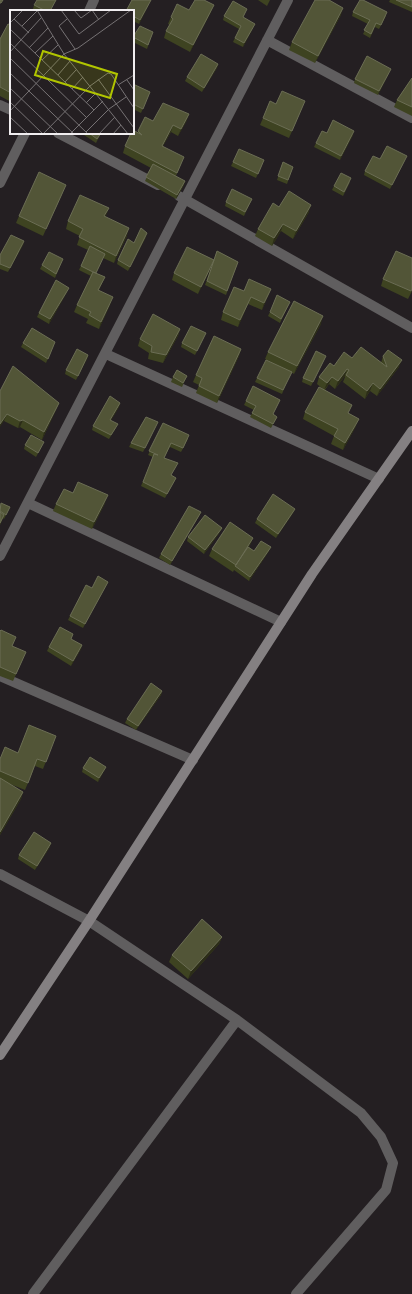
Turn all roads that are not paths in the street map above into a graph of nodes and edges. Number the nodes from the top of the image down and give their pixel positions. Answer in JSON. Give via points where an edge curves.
{"nodes":[{"id":1,"x":94,"y":0,"type":"edge"},
{"id":2,"x":288,"y":0,"type":"edge"},
{"id":3,"x":89,"y":10,"type":"edge"},
{"id":4,"x":268,"y":40,"type":"junction"},
{"id":5,"x":0,"y":105,"type":"edge"},
{"id":6,"x":10,"y":110,"type":"edge"},
{"id":7,"x":412,"y":118,"type":"edge"},
{"id":8,"x":24,"y":134,"type":"edge"},
{"id":9,"x":60,"y":134,"type":"edge"},
{"id":10,"x":0,"y":183,"type":"edge"},
{"id":11,"x":185,"y":199,"type":"junction"},
{"id":12,"x":412,"y":328,"type":"edge"},
{"id":13,"x":106,"y":354,"type":"junction"},
{"id":14,"x":412,"y":431,"type":"edge"},
{"id":15,"x":379,"y":479,"type":"junction"},
{"id":16,"x":28,"y":503,"type":"junction"},
{"id":17,"x":0,"y":556,"type":"edge"},
{"id":18,"x":281,"y":622,"type":"junction"},
{"id":19,"x":0,"y":676,"type":"edge"},
{"id":20,"x":193,"y":760,"type":"junction"},
{"id":21,"x":0,"y":874,"type":"edge"},
{"id":22,"x":89,"y":921,"type":"junction"},
{"id":23,"x":237,"y":1020,"type":"junction"},
{"id":24,"x":0,"y":1055,"type":"edge"},
{"id":25,"x":33,"y":1294,"type":"edge"},
{"id":26,"x":296,"y":1294,"type":"edge"}],
"edges":[{"from":1,"to":3,"type":"street"},
{"from":2,"to":4,"type":"street"},
{"from":4,"to":7,"type":"street"},
{"from":4,"to":11,"type":"street"},
{"from":5,"to":6,"type":"street"},
{"from":8,"to":10,"type":"street"},
{"from":9,"to":11,"type":"street"},
{"from":11,"to":12,"type":"street"},
{"from":11,"to":13,"type":"street"},
{"from":13,"to":15,"type":"street"},
{"from":13,"to":16,"type":"street"},
{"from":14,"to":15,"type":"street"},
{"from":15,"to":18,"type":"street"},
{"from":16,"to":17,"type":"street"},
{"from":16,"to":18,"type":"street"},
{"from":18,"to":20,"type":"street"},
{"from":19,"to":20,"type":"street"},
{"from":20,"to":22,"type":"street"},
{"from":21,"to":22,"type":"street"},
{"from":22,"to":23,"type":"street"},
{"from":22,"to":24,"type":"street"},
{"from":23,"to":25,"type":"street"},
{"from":23,"to":26,"type":"street","via":[[361,1113],[382,1137],[393,1163],[386,1190]]}]}
